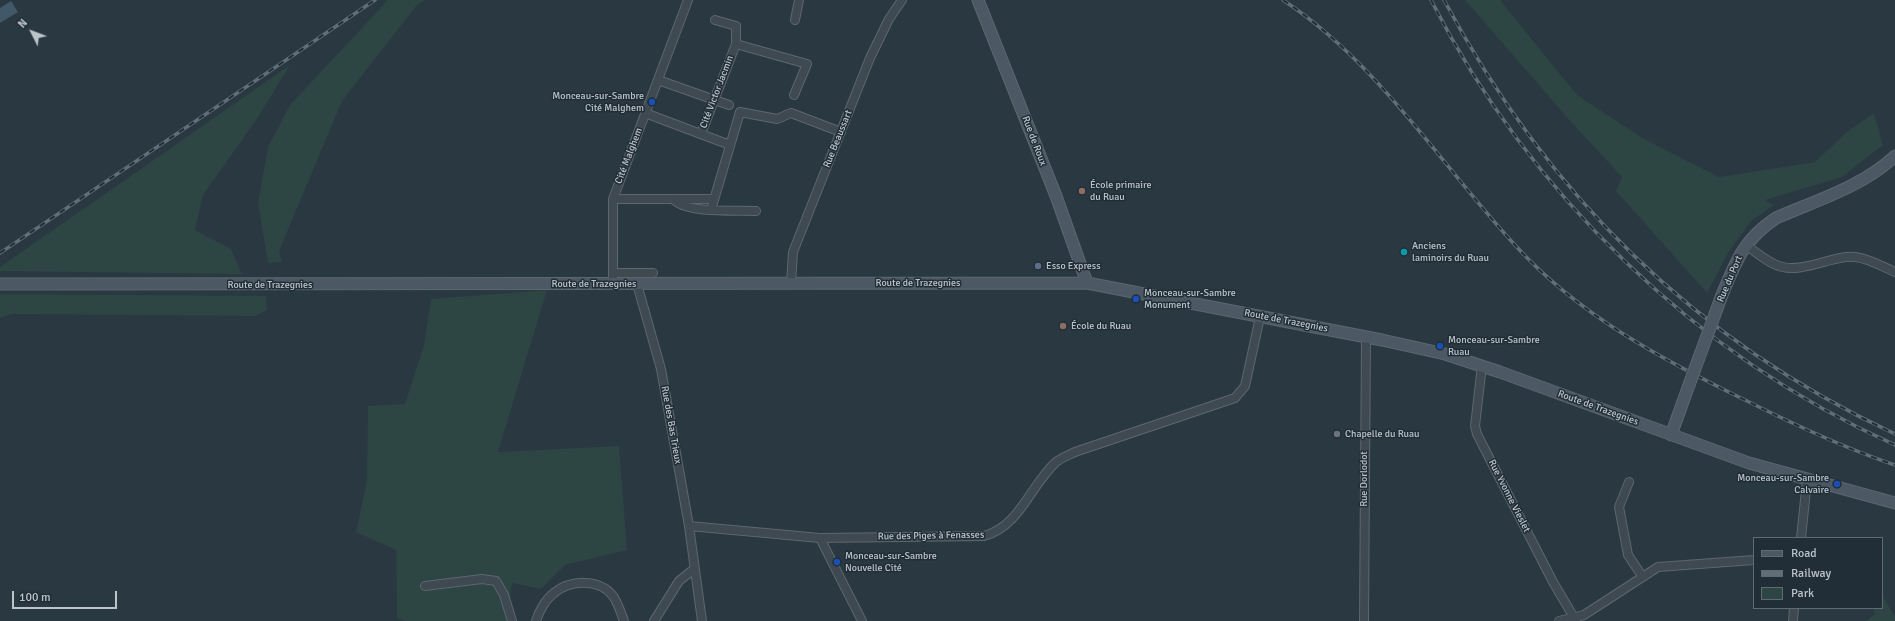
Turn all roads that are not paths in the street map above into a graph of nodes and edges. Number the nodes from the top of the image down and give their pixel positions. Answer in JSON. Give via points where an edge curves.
{"nodes":[{"id":1,"x":688,"y":0,"type":"edge"},
{"id":2,"x":799,"y":0,"type":"edge"},
{"id":3,"x":902,"y":0,"type":"edge"},
{"id":4,"x":978,"y":0,"type":"edge"},
{"id":5,"x":715,"y":20,"type":"dead end"},
{"id":6,"x":795,"y":20,"type":"dead end"},
{"id":7,"x":736,"y":44,"type":"junction"},
{"id":8,"x":658,"y":80,"type":"junction"},
{"id":9,"x":794,"y":96,"type":"dead end"},
{"id":10,"x":714,"y":100,"type":"junction"},
{"id":11,"x":729,"y":105,"type":"dead end"},
{"id":12,"x":645,"y":113,"type":"junction"},
{"id":13,"x":840,"y":132,"type":"junction"},
{"id":14,"x":701,"y":134,"type":"junction"},
{"id":15,"x":730,"y":145,"type":"junction"},
{"id":16,"x":1895,"y":156,"type":"edge"},
{"id":17,"x":613,"y":199,"type":"junction"},
{"id":18,"x":673,"y":199,"type":"junction"},
{"id":19,"x":714,"y":199,"type":"junction"},
{"id":20,"x":711,"y":210,"type":"junction"},
{"id":21,"x":756,"y":211,"type":"dead end"},
{"id":22,"x":1746,"y":245,"type":"junction"},
{"id":23,"x":653,"y":272,"type":"dead end"},
{"id":24,"x":1895,"y":272,"type":"edge"},
{"id":25,"x":613,"y":278,"type":"junction"},
{"id":26,"x":1087,"y":283,"type":"junction"},
{"id":27,"x":0,"y":284,"type":"edge"},
{"id":28,"x":637,"y":284,"type":"junction"},
{"id":29,"x":791,"y":284,"type":"junction"},
{"id":30,"x":1260,"y":316,"type":"junction"},
{"id":31,"x":1366,"y":337,"type":"junction"},
{"id":32,"x":1482,"y":365,"type":"junction"},
{"id":33,"x":1671,"y":435,"type":"junction"},
{"id":34,"x":1807,"y":480,"type":"junction"},
{"id":35,"x":1629,"y":482,"type":"dead end"},
{"id":36,"x":1895,"y":503,"type":"edge"},
{"id":37,"x":689,"y":526,"type":"junction"},
{"id":38,"x":1801,"y":537,"type":"edge"},
{"id":39,"x":820,"y":538,"type":"junction"},
{"id":40,"x":1753,"y":560,"type":"edge"},
{"id":41,"x":694,"y":569,"type":"junction"},
{"id":42,"x":1642,"y":576,"type":"junction"},
{"id":43,"x":425,"y":586,"type":"dead end"},
{"id":44,"x":1794,"y":609,"type":"edge"},
{"id":45,"x":1575,"y":620,"type":"edge"},
{"id":46,"x":512,"y":621,"type":"edge"},
{"id":47,"x":536,"y":621,"type":"edge"},
{"id":48,"x":624,"y":621,"type":"edge"},
{"id":49,"x":654,"y":621,"type":"edge"},
{"id":50,"x":702,"y":621,"type":"edge"},
{"id":51,"x":862,"y":621,"type":"edge"},
{"id":52,"x":1364,"y":621,"type":"edge"},
{"id":53,"x":1559,"y":621,"type":"edge"},
{"id":54,"x":1793,"y":621,"type":"edge"}],
"edges":[{"from":1,"to":8,"type":"street","name":"Cité Malghem"},
{"from":2,"to":6,"type":"street"},
{"from":3,"to":13,"type":"street","name":"Rue Beaussart","via":[[888,19]]},
{"from":4,"to":26,"type":"main road","name":"Rue de Roux","via":[[1058,202]]},
{"from":5,"to":7,"type":"street","name":"Cité Victor Jacmin","via":[[736,26]]},
{"from":7,"to":9,"type":"street","name":"Cité Victor Jacmin","via":[[807,64]]},
{"from":7,"to":10,"type":"street","name":"Cité Victor Jacmin"},
{"from":8,"to":10,"type":"street"},
{"from":8,"to":12,"type":"street","name":"Cité Malghem"},
{"from":10,"to":11,"type":"street"},
{"from":10,"to":14,"type":"street","name":"Cité Victor Jacmin"},
{"from":12,"to":14,"type":"street"},
{"from":12,"to":17,"type":"street","name":"Cité Malghem"},
{"from":13,"to":15,"type":"street","via":[[791,113],[777,119],[740,112]]},
{"from":13,"to":29,"type":"street","name":"Rue Beaussart","via":[[793,252]]},
{"from":14,"to":15,"type":"street","name":"Cité Victor Jacmin"},
{"from":15,"to":19,"type":"street"},
{"from":16,"to":22,"type":"main road","name":"Rue du Port","via":[[1853,186],[1776,218],[1758,231]]},
{"from":17,"to":18,"type":"street","name":"Cité Malghem"},
{"from":17,"to":25,"type":"street","name":"Cité Malghem"},
{"from":18,"to":19,"type":"street","name":"Cité Malghem"},
{"from":18,"to":20,"type":"street","name":"Cité Malghem","via":[[678,205]]},
{"from":19,"to":20,"type":"street"},
{"from":20,"to":21,"type":"street","name":"Cité Malghem"},
{"from":22,"to":24,"type":"street","via":[[1778,267],[1802,268],[1843,257],[1856,257]]},
{"from":22,"to":33,"type":"main road","name":"Rue du Port","bridge":true,"via":[[1722,296]]},
{"from":23,"to":25,"type":"street"},
{"from":25,"to":27,"type":"main road","name":"Route de Trazegnies"},
{"from":25,"to":28,"type":"main road","name":"Route de Trazegnies"},
{"from":26,"to":29,"type":"main road","name":"Route de Trazegnies"},
{"from":26,"to":30,"type":"main road","name":"Route de Trazegnies"},
{"from":28,"to":29,"type":"main road","name":"Route de Trazegnies"},
{"from":28,"to":37,"type":"street","name":"Rue des Bas Trieux","via":[[661,369]]},
{"from":30,"to":31,"type":"main road","name":"Route de Trazegnies"},
{"from":30,"to":39,"type":"street","name":"Rue des Piges à Fenasses","via":[[1245,386],[1235,398],[1075,452],[1057,462],[1009,522],[996,533],[984,536]]},
{"from":31,"to":32,"type":"main road","name":"Route de Trazegnies","via":[[1417,347]]},
{"from":31,"to":52,"type":"street","name":"Rue Dorlodot"},
{"from":32,"to":33,"type":"main road","name":"Route de Trazegnies"},
{"from":32,"to":45,"type":"street","name":"Rue Yvonne Vieslet","via":[[1475,426],[1477,434]]},
{"from":33,"to":34,"type":"main road","name":"Route de Trazegnies","via":[[1745,462]]},
{"from":34,"to":36,"type":"main road","name":"Route de Trazegnies"},
{"from":34,"to":38,"type":"street"},
{"from":35,"to":42,"type":"street","via":[[1619,508],[1628,555]]},
{"from":37,"to":39,"type":"street","name":"Rue des Piges à Fenasses"},
{"from":37,"to":41,"type":"street","name":"Rue des Bas Trieux"},
{"from":39,"to":51,"type":"street"},
{"from":40,"to":42,"type":"street","via":[[1658,567]]},
{"from":41,"to":49,"type":"street","via":[[679,581]]},
{"from":41,"to":50,"type":"street","name":"Rue des Bas Trieux"},
{"from":42,"to":45,"type":"street"},
{"from":43,"to":46,"type":"street","via":[[482,579],[496,581],[504,595]]},
{"from":44,"to":54,"type":"street"},
{"from":45,"to":53,"type":"street"},
{"from":47,"to":48,"type":"street","via":[[544,603],[554,592],[569,584],[584,582],[604,588],[612,596]]}]}
